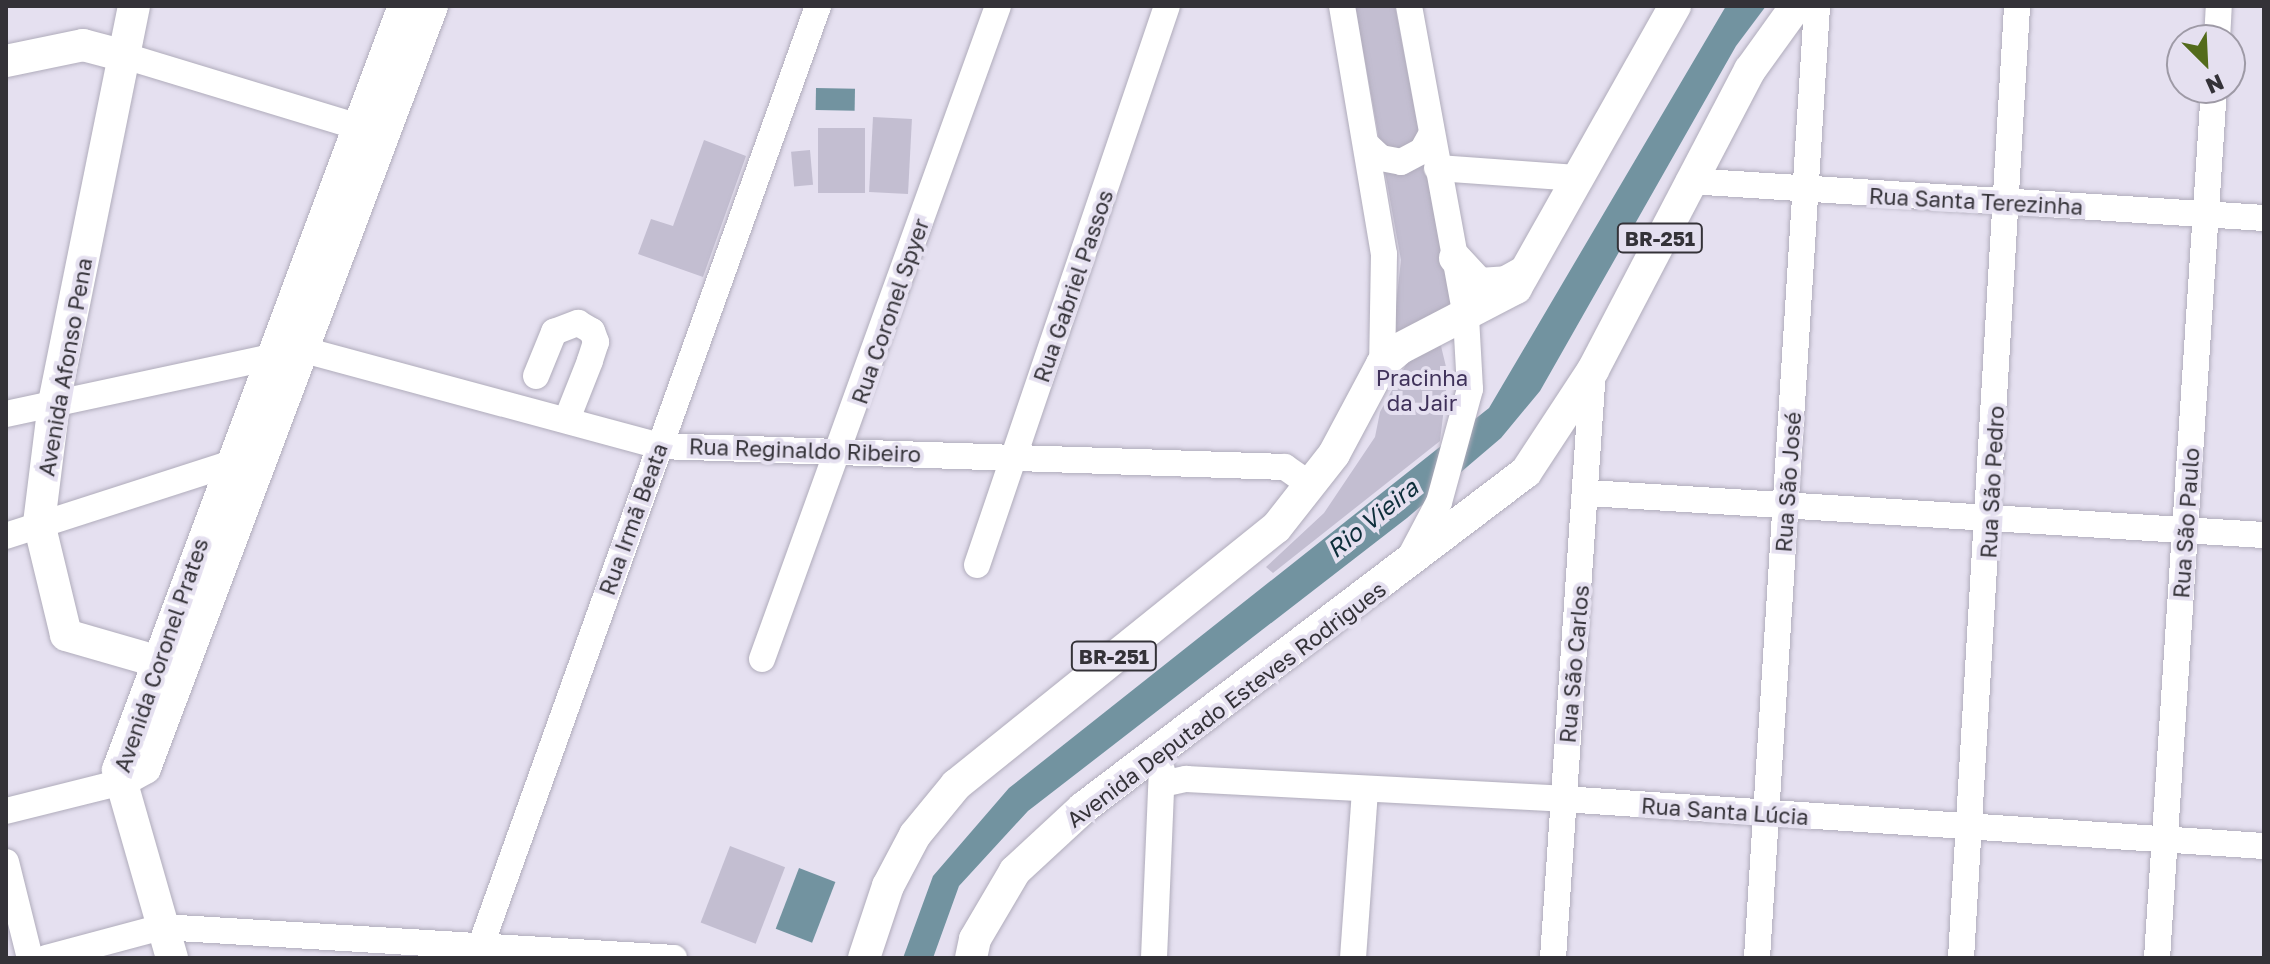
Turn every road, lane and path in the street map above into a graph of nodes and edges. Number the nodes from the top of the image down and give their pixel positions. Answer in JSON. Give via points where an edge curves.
{"nodes":[{"id":1,"x":134,"y":6,"type":"edge"},
{"id":2,"x":404,"y":6,"type":"edge"},
{"id":3,"x":432,"y":6,"type":"edge"},
{"id":4,"x":818,"y":6,"type":"edge"},
{"id":5,"x":998,"y":6,"type":"edge"},
{"id":6,"x":1167,"y":6,"type":"edge"},
{"id":7,"x":1342,"y":6,"type":"edge"},
{"id":8,"x":1409,"y":6,"type":"edge"},
{"id":9,"x":1675,"y":6,"type":"edge"},
{"id":10,"x":1796,"y":6,"type":"edge"},
{"id":11,"x":1817,"y":6,"type":"edge"},
{"id":12,"x":2017,"y":6,"type":"edge"},
{"id":13,"x":125,"y":56,"type":"junction"},
{"id":14,"x":6,"y":61,"type":"edge"},
{"id":15,"x":2213,"y":104,"type":"edge"},
{"id":16,"x":359,"y":127,"type":"junction"},
{"id":17,"x":1431,"y":135,"type":"junction"},
{"id":18,"x":1368,"y":146,"type":"junction"},
{"id":19,"x":1437,"y":168,"type":"junction"},
{"id":20,"x":1578,"y":178,"type":"junction"},
{"id":21,"x":1689,"y":181,"type":"junction"},
{"id":22,"x":1807,"y":191,"type":"junction"},
{"id":23,"x":2008,"y":203,"type":"junction"},
{"id":24,"x":2205,"y":214,"type":"junction"},
{"id":25,"x":2264,"y":218,"type":"edge"},
{"id":26,"x":1455,"y":258,"type":"junction"},
{"id":27,"x":1529,"y":270,"type":"junction"},
{"id":28,"x":1466,"y":317,"type":"junction"},
{"id":29,"x":289,"y":353,"type":"junction"},
{"id":30,"x":1382,"y":364,"type":"junction"},
{"id":31,"x":1593,"y":370,"type":"junction"},
{"id":32,"x":536,"y":376,"type":"dead end"},
{"id":33,"x":54,"y":403,"type":"junction"},
{"id":34,"x":6,"y":414,"type":"edge"},
{"id":35,"x":567,"y":419,"type":"junction"},
{"id":36,"x":659,"y":446,"type":"junction"},
{"id":37,"x":841,"y":451,"type":"junction"},
{"id":38,"x":1015,"y":457,"type":"junction"},
{"id":39,"x":229,"y":464,"type":"junction"},
{"id":40,"x":1311,"y":485,"type":"junction"},
{"id":41,"x":1588,"y":493,"type":"junction"},
{"id":42,"x":1786,"y":505,"type":"junction"},
{"id":43,"x":1990,"y":518,"type":"junction"},
{"id":44,"x":39,"y":523,"type":"junction"},
{"id":45,"x":2186,"y":530,"type":"junction"},
{"id":46,"x":2264,"y":535,"type":"edge"},
{"id":47,"x":6,"y":536,"type":"edge"},
{"id":48,"x":977,"y":565,"type":"dead end"},
{"id":49,"x":1404,"y":569,"type":"junction"},
{"id":50,"x":762,"y":659,"type":"dead end"},
{"id":51,"x":170,"y":666,"type":"junction"},
{"id":52,"x":1159,"y":750,"type":"junction"},
{"id":53,"x":1174,"y":781,"type":"junction"},
{"id":54,"x":118,"y":783,"type":"junction"},
{"id":55,"x":1365,"y":790,"type":"junction"},
{"id":56,"x":1563,"y":799,"type":"junction"},
{"id":57,"x":6,"y":811,"type":"edge"},
{"id":58,"x":1767,"y":814,"type":"junction"},
{"id":59,"x":1970,"y":828,"type":"junction"},
{"id":60,"x":2165,"y":839,"type":"junction"},
{"id":61,"x":2264,"y":846,"type":"edge"},
{"id":62,"x":6,"y":862,"type":"edge"},
{"id":63,"x":162,"y":927,"type":"junction"},
{"id":64,"x":482,"y":942,"type":"junction"},
{"id":65,"x":976,"y":952,"type":"edge"},
{"id":66,"x":30,"y":958,"type":"edge"},
{"id":67,"x":46,"y":958,"type":"edge"},
{"id":68,"x":172,"y":958,"type":"edge"},
{"id":69,"x":674,"y":958,"type":"edge"},
{"id":70,"x":864,"y":958,"type":"edge"},
{"id":71,"x":1154,"y":958,"type":"edge"},
{"id":72,"x":1353,"y":958,"type":"edge"},
{"id":73,"x":1553,"y":958,"type":"edge"},
{"id":74,"x":1757,"y":958,"type":"edge"},
{"id":75,"x":1961,"y":958,"type":"edge"},
{"id":76,"x":2157,"y":958,"type":"edge"}],
"edges":[{"from":1,"to":13,"type":"main road","name":"Avenida Afonso Pena"},
{"from":2,"to":16,"type":"main road","name":"Avenida Coronel Prates"},
{"from":3,"to":29,"type":"main road","name":"Avenida Coronel Prates"},
{"from":4,"to":36,"type":"street","name":"Rua Irmã Beata"},
{"from":5,"to":37,"type":"street","name":"Rua Coronel Spyer"},
{"from":6,"to":38,"type":"street","name":"Rua Gabriel Passos"},
{"from":7,"to":18,"type":"street"},
{"from":8,"to":17,"type":"street","name":"Avenida Deputado Esteves Rodrigues"},
{"from":9,"to":20,"type":"main road","number":"BR-251"},
{"from":10,"to":21,"type":"main road","name":"Avenida Deputado Esteves Rodrigues","number":"BR-251","via":[[1750,70]]},
{"from":11,"to":22,"type":"street","name":"Rua São José"},
{"from":12,"to":23,"type":"street","name":"Rua São Pedro"},
{"from":13,"to":14,"type":"main road","via":[[83,45]]},
{"from":13,"to":16,"type":"street"},
{"from":13,"to":33,"type":"main road","name":"Avenida Afonso Pena"},
{"from":15,"to":24,"type":"street","name":"Rua São Paulo"},
{"from":16,"to":29,"type":"main road","name":"Avenida Coronel Prates"},
{"from":17,"to":18,"type":"street","via":[[1422,151],[1401,162],[1381,158]]},
{"from":17,"to":19,"type":"street","name":"Avenida Deputado Esteves Rodrigues"},
{"from":18,"to":30,"type":"street","via":[[1384,254]]},
{"from":19,"to":20,"type":"street"},
{"from":19,"to":26,"type":"street","name":"Avenida Deputado Esteves Rodrigues"},
{"from":20,"to":27,"type":"main road","number":"BR-251"},
{"from":21,"to":22,"type":"street","name":"Rua Santa Terezinha"},
{"from":21,"to":31,"type":"main road","name":"Avenida Deputado Esteves Rodrigues","number":"BR-251"},
{"from":22,"to":23,"type":"street","name":"Rua Santa Terezinha"},
{"from":22,"to":42,"type":"street","name":"Rua São José"},
{"from":23,"to":24,"type":"street","name":"Rua Santa Terezinha"},
{"from":23,"to":43,"type":"street","name":"Rua São Pedro"},
{"from":24,"to":25,"type":"street","name":"Rua Santa Terezinha"},
{"from":24,"to":45,"type":"street","name":"Rua São Paulo"},
{"from":26,"to":27,"type":"main road","via":[[1479,284],[1506,282]]},
{"from":26,"to":28,"type":"street","name":"Avenida Deputado Esteves Rodrigues"},
{"from":27,"to":28,"type":"main road","number":"BR-251","via":[[1509,295]]},
{"from":28,"to":30,"type":"main road","number":"BR-251","via":[[1399,349]]},
{"from":28,"to":49,"type":"street","name":"Avenida Deputado Esteves Rodrigues","via":[[1470,389],[1439,502]]},
{"from":29,"to":33,"type":"street"},
{"from":29,"to":35,"type":"street","name":"Rua Reginaldo Ribeiro"},
{"from":29,"to":39,"type":"main road","name":"Avenida Coronel Prates"},
{"from":29,"to":51,"type":"main road","name":"Avenida Coronel Prates"},
{"from":30,"to":40,"type":"main road","number":"BR-251"},
{"from":31,"to":41,"type":"street","name":"Rua São Carlos"},
{"from":31,"to":49,"type":"main road","name":"Avenida Deputado Esteves Rodrigues","number":"BR-251","via":[[1526,472]]},
{"from":32,"to":35,"type":"street","via":[[554,332],[578,323],[592,331],[596,342]]},
{"from":33,"to":34,"type":"street"},
{"from":33,"to":44,"type":"main road","name":"Avenida Afonso Pena"},
{"from":35,"to":36,"type":"street","name":"Rua Reginaldo Ribeiro"},
{"from":36,"to":37,"type":"street","name":"Rua Reginaldo Ribeiro"},
{"from":36,"to":64,"type":"street","name":"Rua Irmã Beata"},
{"from":37,"to":38,"type":"street","name":"Rua Reginaldo Ribeiro"},
{"from":37,"to":50,"type":"street","name":"Rua Coronel Spyer"},
{"from":38,"to":40,"type":"street","name":"Rua Reginaldo Ribeiro","via":[[1285,467]]},
{"from":38,"to":48,"type":"street","name":"Rua Gabriel Passos"},
{"from":39,"to":44,"type":"street"},
{"from":39,"to":51,"type":"main road","name":"Avenida Coronel Prates"},
{"from":40,"to":70,"type":"main road","number":"BR-251","via":[[1276,528],[1236,562],[956,785],[915,835],[888,886]]},
{"from":41,"to":42,"type":"street"},
{"from":41,"to":56,"type":"street","name":"Rua São Carlos"},
{"from":42,"to":43,"type":"street"},
{"from":42,"to":58,"type":"street","name":"Rua São José"},
{"from":43,"to":45,"type":"street"},
{"from":43,"to":59,"type":"street","name":"Rua São Pedro"},
{"from":44,"to":47,"type":"street"},
{"from":44,"to":51,"type":"main road","name":"Avenida Afonso Pena","via":[[66,635]]},
{"from":45,"to":46,"type":"street"},
{"from":45,"to":60,"type":"street","name":"Rua São Paulo"},
{"from":49,"to":52,"type":"main road","name":"Avenida Deputado Esteves Rodrigues","number":"BR-251"},
{"from":51,"to":54,"type":"main road","name":"Avenida Coronel Prates","via":[[120,760]]},
{"from":52,"to":53,"type":"street"},
{"from":52,"to":65,"type":"main road","name":"Avenida Deputado Esteves Rodrigues","number":"BR-251","via":[[1083,808],[1015,871]]},
{"from":53,"to":55,"type":"street","name":"Rua Santa Lúcia"},
{"from":53,"to":71,"type":"street"},
{"from":54,"to":57,"type":"street"},
{"from":54,"to":63,"type":"main road"},
{"from":55,"to":56,"type":"street","name":"Rua Santa Lúcia"},
{"from":55,"to":72,"type":"street"},
{"from":56,"to":58,"type":"street","name":"Rua Santa Lúcia"},
{"from":56,"to":73,"type":"street","name":"Rua São Carlos"},
{"from":58,"to":59,"type":"street","name":"Rua Santa Lúcia"},
{"from":58,"to":74,"type":"street","name":"Rua São José"},
{"from":59,"to":60,"type":"street","name":"Rua Santa Lúcia"},
{"from":59,"to":75,"type":"street","name":"Rua São Pedro"},
{"from":60,"to":61,"type":"street","name":"Rua Santa Lúcia"},
{"from":60,"to":76,"type":"street","name":"Rua São Paulo"},
{"from":62,"to":66,"type":"street"},
{"from":63,"to":64,"type":"street"},
{"from":63,"to":67,"type":"street"},
{"from":63,"to":68,"type":"main road"},
{"from":64,"to":69,"type":"street"}]}
